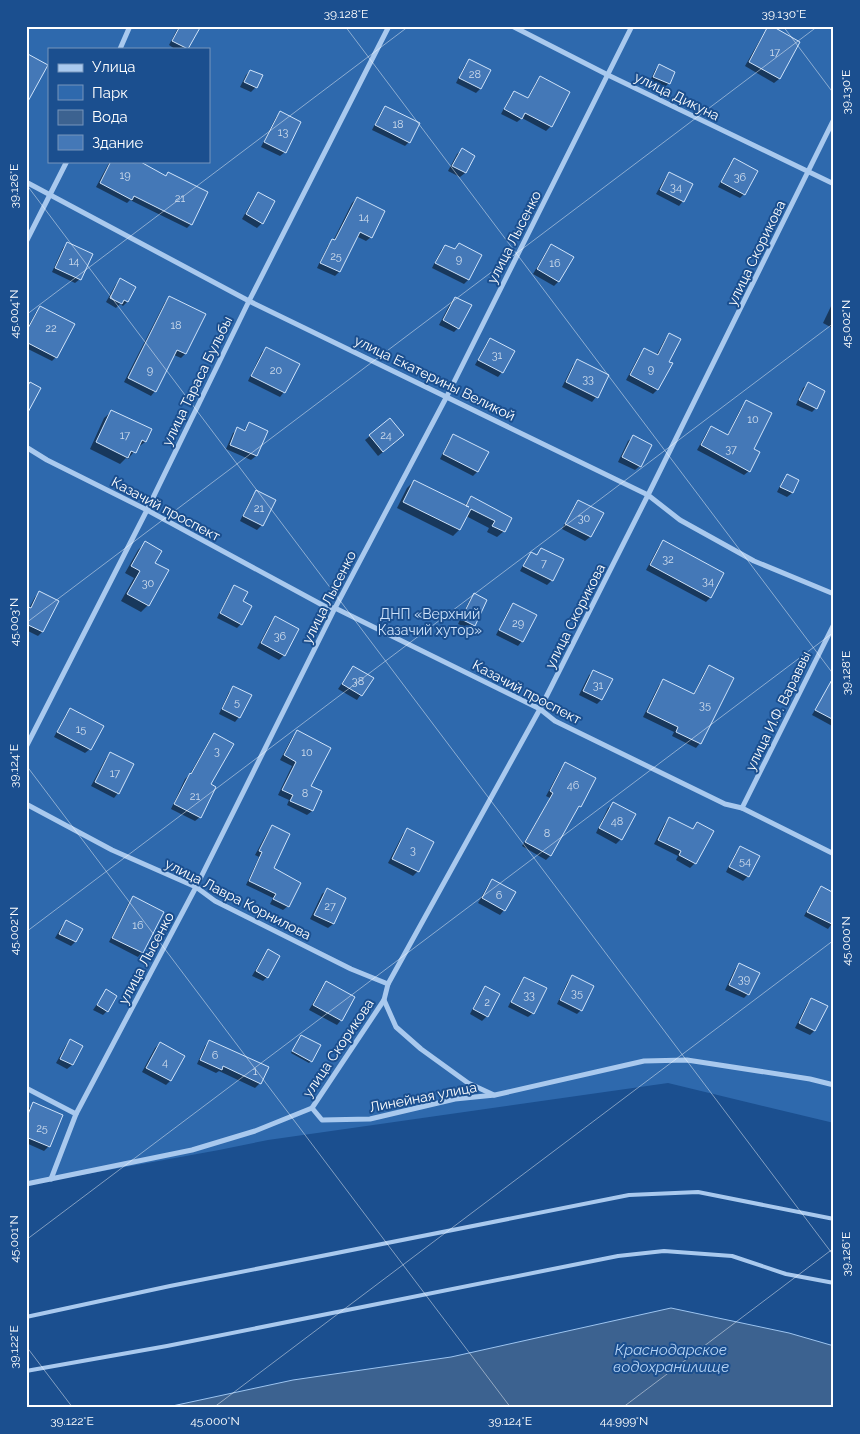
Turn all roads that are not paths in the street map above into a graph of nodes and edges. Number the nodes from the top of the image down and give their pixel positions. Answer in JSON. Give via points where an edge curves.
{"nodes":[{"id":1,"x":130,"y":26,"type":"edge"},
{"id":2,"x":389,"y":26,"type":"edge"},
{"id":3,"x":512,"y":26,"type":"edge"},
{"id":4,"x":632,"y":26,"type":"edge"},
{"id":5,"x":120,"y":48,"type":"edge"},
{"id":6,"x":608,"y":75,"type":"junction"},
{"id":7,"x":834,"y":119,"type":"edge"},
{"id":8,"x":67,"y":162,"type":"edge"},
{"id":9,"x":809,"y":171,"type":"junction"},
{"id":10,"x":26,"y":182,"type":"edge"},
{"id":11,"x":834,"y":184,"type":"edge"},
{"id":12,"x":51,"y":195,"type":"junction"},
{"id":13,"x":26,"y":242,"type":"edge"},
{"id":14,"x":249,"y":301,"type":"junction"},
{"id":15,"x":447,"y":396,"type":"junction"},
{"id":16,"x":26,"y":447,"type":"edge"},
{"id":17,"x":648,"y":495,"type":"junction"},
{"id":18,"x":147,"y":510,"type":"junction"},
{"id":19,"x":834,"y":594,"type":"edge"},
{"id":20,"x":335,"y":608,"type":"junction"},
{"id":21,"x":834,"y":624,"type":"edge"},
{"id":22,"x":540,"y":709,"type":"junction"},
{"id":23,"x":26,"y":747,"type":"edge"},
{"id":24,"x":26,"y":804,"type":"edge"},
{"id":25,"x":742,"y":808,"type":"junction"},
{"id":26,"x":834,"y":854,"type":"edge"},
{"id":27,"x":196,"y":887,"type":"junction"},
{"id":28,"x":388,"y":984,"type":"junction"},
{"id":29,"x":384,"y":1000,"type":"junction"},
{"id":30,"x":834,"y":1085,"type":"edge"},
{"id":31,"x":26,"y":1088,"type":"edge"},
{"id":32,"x":495,"y":1095,"type":"junction"},
{"id":33,"x":312,"y":1108,"type":"junction"},
{"id":34,"x":76,"y":1114,"type":"junction"},
{"id":35,"x":51,"y":1179,"type":"junction"},
{"id":36,"x":26,"y":1184,"type":"edge"},
{"id":37,"x":834,"y":1219,"type":"edge"},
{"id":38,"x":834,"y":1283,"type":"edge"},
{"id":39,"x":26,"y":1317,"type":"edge"},
{"id":40,"x":26,"y":1371,"type":"edge"}],
"edges":[{"from":1,"to":5,"type":"street"},
{"from":2,"to":14,"type":"street","name":"улица Тараса Бульбы"},
{"from":3,"to":6,"type":"street","name":"улица Дикуна"},
{"from":4,"to":6,"type":"street","name":"улица Лысенко"},
{"from":6,"to":9,"type":"street","name":"улица Дикуна"},
{"from":6,"to":15,"type":"street","name":"улица Лысенко"},
{"from":7,"to":9,"type":"street","name":"улица Скорикова"},
{"from":8,"to":12,"type":"street"},
{"from":9,"to":11,"type":"street","name":"улица Дикуна"},
{"from":9,"to":17,"type":"street","name":"улица Скорикова"},
{"from":10,"to":12,"type":"street","name":"улица Екатерины Великой"},
{"from":12,"to":13,"type":"street"},
{"from":12,"to":14,"type":"street","name":"улица Екатерины Великой"},
{"from":14,"to":15,"type":"street","name":"улица Екатерины Великой"},
{"from":14,"to":18,"type":"street","name":"улица Тараса Бульбы"},
{"from":15,"to":17,"type":"street","name":"улица Екатерины Великой"},
{"from":15,"to":20,"type":"street","name":"улица Лысенко"},
{"from":16,"to":18,"type":"street","name":"Казачий проспект"},
{"from":17,"to":19,"type":"street","name":"улица Екатерины Великой","via":[[680,520],[754,561]]},
{"from":17,"to":22,"type":"street","name":"улица Скорикова"},
{"from":18,"to":20,"type":"street","name":"Казачий проспект"},
{"from":18,"to":23,"type":"street","name":"улица Тараса Бульбы"},
{"from":20,"to":22,"type":"street","name":"Казачий проспект"},
{"from":20,"to":27,"type":"street","name":"улица Лысенко"},
{"from":21,"to":25,"type":"street","name":"улица И.Ф. Вараввы"},
{"from":22,"to":25,"type":"street","name":"Казачий проспект","via":[[555,721],[725,804]]},
{"from":22,"to":28,"type":"street","name":"улица Скорикова"},
{"from":24,"to":27,"type":"street","name":"улица Лавра Корнилова","via":[[112,850]]},
{"from":25,"to":26,"type":"street","name":"Казачий проспект"},
{"from":27,"to":28,"type":"street","name":"улица Лавра Корнилова","via":[[215,901]]},
{"from":27,"to":34,"type":"street","name":"улица Лысенко"},
{"from":28,"to":29,"type":"street","name":"улица Скорикова"},
{"from":29,"to":32,"type":"street","via":[[396,1027],[421,1049],[468,1083]]},
{"from":29,"to":33,"type":"street","name":"улица Скорикова"},
{"from":30,"to":32,"type":"street","name":"Линейная улица","via":[[687,1060],[644,1061]]},
{"from":31,"to":34,"type":"street"},
{"from":32,"to":33,"type":"street","name":"Линейная улица","via":[[455,1099],[370,1119],[322,1120]]},
{"from":33,"to":35,"type":"street","via":[[255,1131],[192,1150]]},
{"from":34,"to":35,"type":"street","name":"улица Лысенко"},
{"from":35,"to":36,"type":"street"},
{"from":37,"to":39,"type":"lane","via":[[698,1192],[629,1195]]},
{"from":38,"to":40,"type":"lane","via":[[786,1274],[732,1256],[664,1251],[618,1256]]}]}
